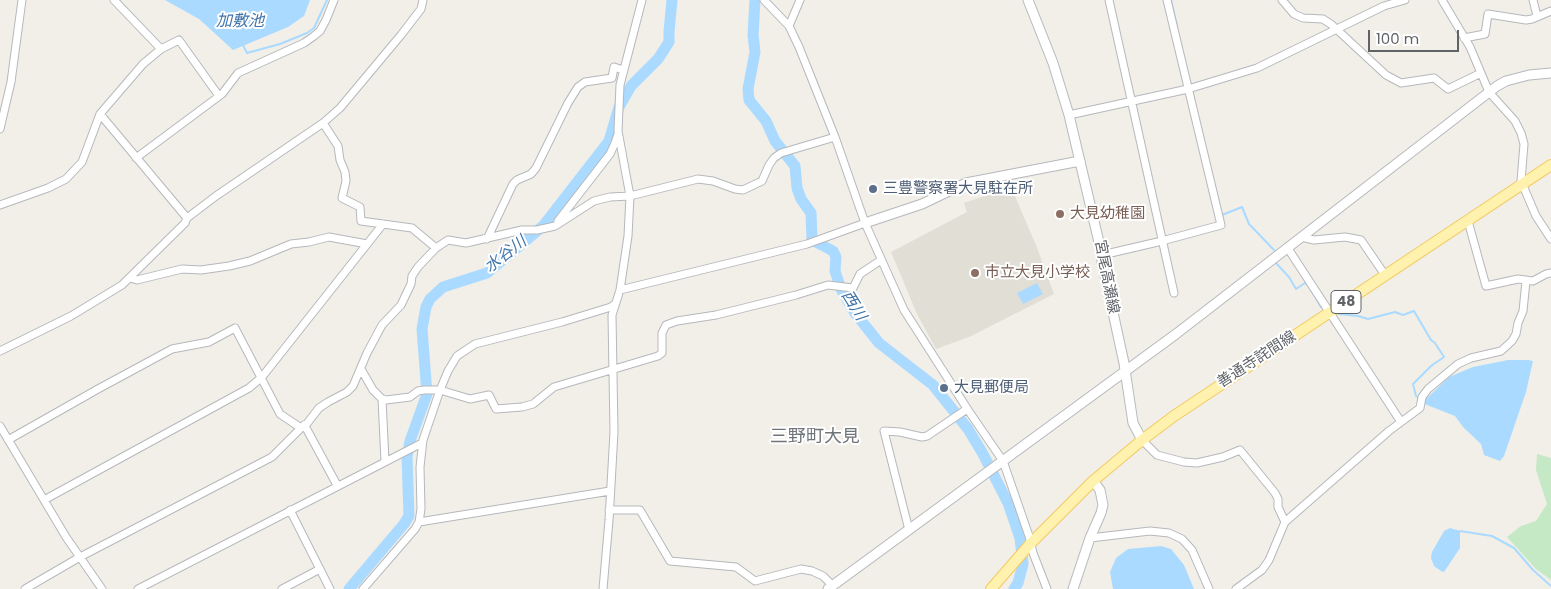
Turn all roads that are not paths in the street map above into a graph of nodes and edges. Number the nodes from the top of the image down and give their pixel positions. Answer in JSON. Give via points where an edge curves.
{"nodes":[{"id":1,"x":22,"y":0,"type":"edge"},
{"id":2,"x":114,"y":0,"type":"edge"},
{"id":3,"x":334,"y":0,"type":"edge"},
{"id":4,"x":423,"y":0,"type":"edge"},
{"id":5,"x":642,"y":0,"type":"edge"},
{"id":6,"x":764,"y":0,"type":"edge"},
{"id":7,"x":800,"y":0,"type":"edge"},
{"id":8,"x":1028,"y":0,"type":"edge"},
{"id":9,"x":1109,"y":0,"type":"edge"},
{"id":10,"x":1166,"y":0,"type":"edge"},
{"id":11,"x":1282,"y":0,"type":"edge"},
{"id":12,"x":1405,"y":0,"type":"edge"},
{"id":13,"x":1442,"y":0,"type":"edge"},
{"id":14,"x":1533,"y":0,"type":"edge"},
{"id":15,"x":1551,"y":11,"type":"edge"},
{"id":16,"x":1538,"y":16,"type":"junction"},
{"id":17,"x":789,"y":26,"type":"junction"},
{"id":18,"x":1338,"y":30,"type":"junction"},
{"id":19,"x":1464,"y":38,"type":"junction"},
{"id":20,"x":161,"y":49,"type":"junction"},
{"id":21,"x":623,"y":70,"type":"junction"},
{"id":22,"x":1551,"y":72,"type":"edge"},
{"id":23,"x":1481,"y":73,"type":"junction"},
{"id":24,"x":1188,"y":90,"type":"junction"},
{"id":25,"x":1489,"y":92,"type":"junction"},
{"id":26,"x":219,"y":96,"type":"junction"},
{"id":27,"x":1131,"y":101,"type":"junction"},
{"id":28,"x":100,"y":114,"type":"junction"},
{"id":29,"x":1069,"y":115,"type":"junction"},
{"id":30,"x":323,"y":124,"type":"junction"},
{"id":31,"x":0,"y":129,"type":"edge"},
{"id":32,"x":618,"y":131,"type":"junction"},
{"id":33,"x":835,"y":137,"type":"junction"},
{"id":34,"x":136,"y":158,"type":"junction"},
{"id":35,"x":1080,"y":161,"type":"junction"},
{"id":36,"x":1551,"y":165,"type":"edge"},
{"id":37,"x":1522,"y":185,"type":"junction"},
{"id":38,"x":630,"y":196,"type":"junction"},
{"id":39,"x":0,"y":205,"type":"edge"},
{"id":40,"x":187,"y":218,"type":"junction"},
{"id":41,"x":1468,"y":221,"type":"junction"},
{"id":42,"x":865,"y":223,"type":"junction"},
{"id":43,"x":384,"y":224,"type":"junction"},
{"id":44,"x":555,"y":226,"type":"junction"},
{"id":45,"x":1302,"y":237,"type":"junction"},
{"id":46,"x":487,"y":239,"type":"junction"},
{"id":47,"x":1551,"y":239,"type":"edge"},
{"id":48,"x":1162,"y":241,"type":"junction"},
{"id":49,"x":367,"y":244,"type":"junction"},
{"id":50,"x":1287,"y":247,"type":"junction"},
{"id":51,"x":436,"y":248,"type":"junction"},
{"id":52,"x":1102,"y":255,"type":"junction"},
{"id":53,"x":881,"y":260,"type":"junction"},
{"id":54,"x":1551,"y":273,"type":"edge"},
{"id":55,"x":1385,"y":275,"type":"junction"},
{"id":56,"x":130,"y":278,"type":"junction"},
{"id":57,"x":1526,"y":281,"type":"junction"},
{"id":58,"x":620,"y":290,"type":"junction"},
{"id":59,"x":1174,"y":293,"type":"dead end"},
{"id":60,"x":616,"y":304,"type":"junction"},
{"id":61,"x":1330,"y":312,"type":"junction"},
{"id":62,"x":0,"y":351,"type":"edge"},
{"id":63,"x":361,"y":369,"type":"junction"},
{"id":64,"x":613,"y":369,"type":"junction"},
{"id":65,"x":1126,"y":371,"type":"junction"},
{"id":66,"x":262,"y":377,"type":"junction"},
{"id":67,"x":440,"y":390,"type":"junction"},
{"id":68,"x":382,"y":399,"type":"junction"},
{"id":69,"x":967,"y":408,"type":"junction"},
{"id":70,"x":1401,"y":422,"type":"junction"},
{"id":71,"x":0,"y":426,"type":"edge"},
{"id":72,"x":303,"y":427,"type":"junction"},
{"id":73,"x":8,"y":440,"type":"junction"},
{"id":74,"x":1142,"y":440,"type":"junction"},
{"id":75,"x":422,"y":443,"type":"junction"},
{"id":76,"x":385,"y":461,"type":"junction"},
{"id":77,"x":1003,"y":461,"type":"junction"},
{"id":78,"x":1093,"y":481,"type":"junction"},
{"id":79,"x":337,"y":485,"type":"junction"},
{"id":80,"x":610,"y":491,"type":"junction"},
{"id":81,"x":44,"y":500,"type":"junction"},
{"id":82,"x":290,"y":510,"type":"junction"},
{"id":83,"x":609,"y":510,"type":"junction"},
{"id":84,"x":419,"y":522,"type":"junction"},
{"id":85,"x":1285,"y":522,"type":"junction"},
{"id":86,"x":909,"y":530,"type":"junction"},
{"id":87,"x":1090,"y":538,"type":"junction"},
{"id":88,"x":1031,"y":543,"type":"junction"},
{"id":89,"x":80,"y":557,"type":"junction"},
{"id":90,"x":320,"y":569,"type":"junction"},
{"id":91,"x":835,"y":586,"type":"edge"},
{"id":92,"x":25,"y":589,"type":"edge"},
{"id":93,"x":102,"y":589,"type":"edge"},
{"id":94,"x":138,"y":589,"type":"edge"},
{"id":95,"x":282,"y":589,"type":"edge"},
{"id":96,"x":330,"y":589,"type":"edge"},
{"id":97,"x":363,"y":589,"type":"edge"},
{"id":98,"x":603,"y":589,"type":"edge"},
{"id":99,"x":991,"y":589,"type":"edge"},
{"id":100,"x":1047,"y":589,"type":"edge"},
{"id":101,"x":1073,"y":589,"type":"edge"},
{"id":102,"x":1209,"y":589,"type":"edge"},
{"id":103,"x":1236,"y":589,"type":"edge"}],
"edges":[{"from":1,"to":31,"type":"street","via":[[11,82]]},
{"from":2,"to":20,"type":"street"},
{"from":3,"to":26,"type":"street","via":[[320,31],[304,44],[238,74]]},
{"from":4,"to":30,"type":"street","via":[[421,9],[401,35]]},
{"from":5,"to":21,"type":"street"},
{"from":6,"to":17,"type":"street"},
{"from":7,"to":17,"type":"street"},
{"from":8,"to":29,"type":"street","name":"宮尾高瀬線"},
{"from":9,"to":27,"type":"street"},
{"from":10,"to":24,"type":"street"},
{"from":11,"to":18,"type":"street","via":[[1294,14],[1323,19]]},
{"from":12,"to":18,"type":"street","via":[[1384,6]]},
{"from":13,"to":19,"type":"street"},
{"from":14,"to":16,"type":"street"},
{"from":15,"to":16,"type":"street"},
{"from":16,"to":19,"type":"street","via":[[1526,20],[1488,14],[1485,34]]},
{"from":17,"to":33,"type":"street"},
{"from":18,"to":23,"type":"street","via":[[1386,76],[1400,84],[1434,78],[1448,89]]},
{"from":18,"to":24,"type":"street","via":[[1257,68]]},
{"from":19,"to":23,"type":"street"},
{"from":20,"to":26,"type":"street","via":[[179,40]]},
{"from":20,"to":28,"type":"street","via":[[143,64]]},
{"from":21,"to":32,"type":"street"},
{"from":21,"to":46,"type":"street","via":[[614,67],[612,78],[585,82],[578,88],[536,168],[513,184]]},
{"from":22,"to":25,"type":"street","via":[[1506,81]]},
{"from":23,"to":25,"type":"street"},
{"from":24,"to":27,"type":"street"},
{"from":24,"to":48,"type":"street","via":[[1221,225]]},
{"from":25,"to":37,"type":"street","via":[[1521,133],[1524,144]]},
{"from":25,"to":45,"type":"street"},
{"from":26,"to":34,"type":"street"},
{"from":27,"to":29,"type":"street"},
{"from":27,"to":48,"type":"street"},
{"from":28,"to":34,"type":"street"},
{"from":28,"to":39,"type":"street","via":[[82,162],[66,179]]},
{"from":29,"to":35,"type":"street","name":"宮尾高瀬線"},
{"from":30,"to":40,"type":"street"},
{"from":30,"to":43,"type":"street","via":[[338,146],[345,172],[342,198],[360,207],[361,221]]},
{"from":32,"to":38,"type":"street"},
{"from":32,"to":44,"type":"street","via":[[610,154]]},
{"from":33,"to":38,"type":"street","via":[[781,153],[769,164],[762,181],[743,190],[698,179]]},
{"from":33,"to":42,"type":"street"},
{"from":34,"to":40,"type":"street"},
{"from":35,"to":42,"type":"street","via":[[966,183],[922,204]]},
{"from":35,"to":52,"type":"street","name":"宮尾高瀬線"},
{"from":36,"to":37,"type":"main road","name":"善通寺詫間線","number":"48"},
{"from":37,"to":41,"type":"main road","name":"善通寺詫間線","number":"48"},
{"from":37,"to":47,"type":"street"},
{"from":38,"to":44,"type":"street","via":[[594,201]]},
{"from":38,"to":58,"type":"street"},
{"from":40,"to":56,"type":"street"},
{"from":41,"to":55,"type":"main road","name":"善通寺詫間線","number":"48"},
{"from":41,"to":57,"type":"street","via":[[1486,286],[1518,279]]},
{"from":42,"to":53,"type":"street"},
{"from":42,"to":58,"type":"street","via":[[807,244]]},
{"from":43,"to":49,"type":"street"},
{"from":43,"to":51,"type":"street","via":[[412,228]]},
{"from":44,"to":46,"type":"street"},
{"from":45,"to":50,"type":"street"},
{"from":45,"to":55,"type":"street","via":[[1361,240]]},
{"from":46,"to":51,"type":"street","via":[[466,243],[448,240]]},
{"from":48,"to":52,"type":"street"},
{"from":48,"to":59,"type":"street"},
{"from":49,"to":56,"type":"street","via":[[329,237],[291,244],[229,266],[182,269],[137,280]]},
{"from":49,"to":66,"type":"street"},
{"from":50,"to":61,"type":"street"},
{"from":50,"to":65,"type":"street"},
{"from":51,"to":63,"type":"street","via":[[415,271],[400,305],[382,325]]},
{"from":52,"to":65,"type":"street","name":"宮尾高瀬線"},
{"from":53,"to":64,"type":"street","via":[[860,274],[853,288],[828,285],[666,325],[662,333],[662,353]]},
{"from":53,"to":69,"type":"street","via":[[904,310]]},
{"from":54,"to":57,"type":"street"},
{"from":55,"to":61,"type":"main road","name":"善通寺詫間線","number":"48"},
{"from":56,"to":62,"type":"street","via":[[71,316]]},
{"from":57,"to":70,"type":"street","via":[[1523,311],[1512,340],[1501,351],[1458,364],[1428,389],[1420,408]]},
{"from":58,"to":60,"type":"street"},
{"from":60,"to":64,"type":"street","via":[[612,316]]},
{"from":60,"to":67,"type":"street","via":[[476,344],[457,356]]},
{"from":61,"to":70,"type":"street"},
{"from":61,"to":74,"type":"main road","name":"善通寺詫間線","number":"48"},
{"from":63,"to":68,"type":"street"},
{"from":63,"to":72,"type":"street","via":[[348,392],[319,408]]},
{"from":64,"to":67,"type":"street","via":[[554,387],[533,404],[522,406],[496,409],[489,396],[470,399]]},
{"from":64,"to":80,"type":"street","via":[[614,432]]},
{"from":65,"to":74,"type":"street","name":"宮尾高瀬線","via":[[1133,423]]},
{"from":65,"to":77,"type":"street"},
{"from":66,"to":72,"type":"street","via":[[280,414]]},
{"from":66,"to":73,"type":"street","via":[[235,328],[209,342],[172,349]]},
{"from":66,"to":81,"type":"street","via":[[249,388]]},
{"from":67,"to":68,"type":"street","via":[[418,391],[402,399]]},
{"from":67,"to":75,"type":"street"},
{"from":68,"to":76,"type":"street"},
{"from":69,"to":77,"type":"street"},
{"from":69,"to":86,"type":"street","via":[[927,436],[884,431]]},
{"from":70,"to":85,"type":"street"},
{"from":71,"to":73,"type":"street"},
{"from":72,"to":79,"type":"street"},
{"from":72,"to":89,"type":"street","via":[[272,457]]},
{"from":73,"to":81,"type":"street"},
{"from":74,"to":78,"type":"main road","name":"善通寺詫間線","number":"48"},
{"from":74,"to":85,"type":"street","via":[[1157,455],[1184,462],[1197,463],[1240,450],[1278,499]]},
{"from":75,"to":76,"type":"street"},
{"from":75,"to":84,"type":"street"},
{"from":76,"to":79,"type":"street"},
{"from":77,"to":86,"type":"street"},
{"from":77,"to":88,"type":"street"},
{"from":78,"to":87,"type":"street","via":[[1102,496],[1103,505]]},
{"from":78,"to":88,"type":"main road","name":"善通寺詫間線","number":"48"},
{"from":79,"to":82,"type":"street"},
{"from":80,"to":83,"type":"street"},
{"from":80,"to":84,"type":"street"},
{"from":81,"to":89,"type":"street"},
{"from":82,"to":90,"type":"street"},
{"from":82,"to":94,"type":"street"},
{"from":83,"to":91,"type":"street","via":[[640,510],[670,561],[736,567],[755,581],[801,569],[823,576]]},
{"from":83,"to":98,"type":"street"},
{"from":84,"to":97,"type":"street"},
{"from":85,"to":103,"type":"street","via":[[1262,570]]},
{"from":86,"to":91,"type":"street"},
{"from":87,"to":101,"type":"street"},
{"from":87,"to":102,"type":"street","via":[[1150,531],[1169,533],[1192,550]]},
{"from":88,"to":99,"type":"main road","name":"善通寺詫間線","number":"48"},
{"from":88,"to":100,"type":"street"},
{"from":89,"to":92,"type":"street"},
{"from":89,"to":93,"type":"street"},
{"from":90,"to":95,"type":"street"},
{"from":90,"to":96,"type":"street"}]}
